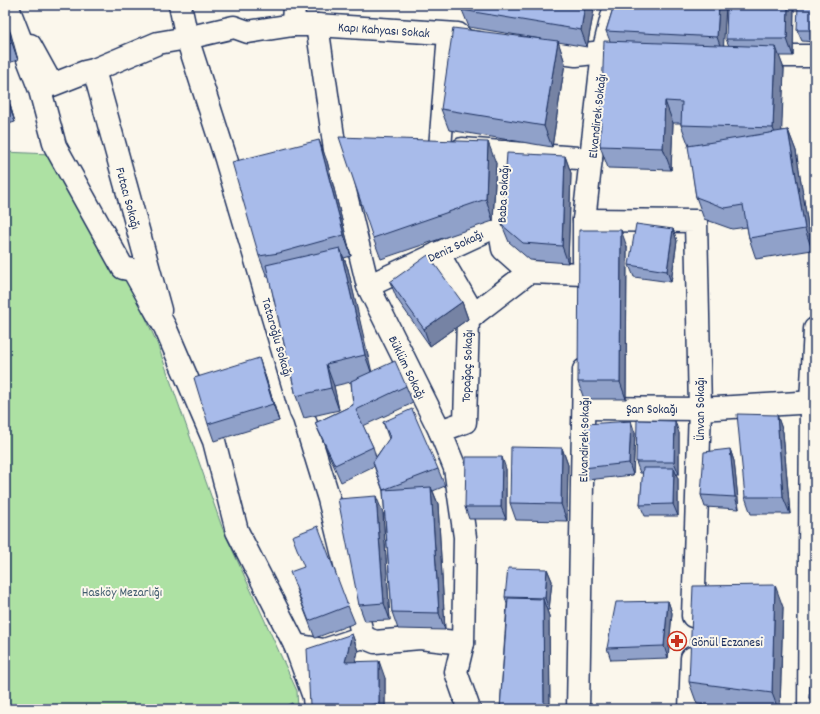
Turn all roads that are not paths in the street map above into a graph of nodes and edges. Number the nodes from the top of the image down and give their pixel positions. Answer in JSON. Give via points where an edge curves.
{"nodes":[{"id":1,"x":7,"y":5,"type":"edge"},
{"id":2,"x":180,"y":5,"type":"edge"},
{"id":3,"x":615,"y":5,"type":"edge"},
{"id":4,"x":294,"y":15,"type":"edge"},
{"id":5,"x":318,"y":25,"type":"junction"},
{"id":6,"x":449,"y":34,"type":"junction"},
{"id":7,"x":187,"y":38,"type":"junction"},
{"id":8,"x":603,"y":52,"type":"junction"},
{"id":9,"x":652,"y":55,"type":"edge"},
{"id":10,"x":748,"y":56,"type":"edge"},
{"id":11,"x":815,"y":56,"type":"edge"},
{"id":12,"x":94,"y":70,"type":"junction"},
{"id":13,"x":440,"y":148,"type":"junction"},
{"id":14,"x":418,"y":149,"type":"edge"},
{"id":15,"x":335,"y":150,"type":"junction"},
{"id":16,"x":357,"y":150,"type":"edge"},
{"id":17,"x":504,"y":152,"type":"junction"},
{"id":18,"x":312,"y":153,"type":"edge"},
{"id":19,"x":591,"y":158,"type":"junction"},
{"id":20,"x":584,"y":220,"type":"junction"},
{"id":21,"x":499,"y":225,"type":"junction"},
{"id":22,"x":438,"y":253,"type":"junction"},
{"id":23,"x":528,"y":272,"type":"junction"},
{"id":24,"x":368,"y":286,"type":"junction"},
{"id":25,"x":474,"y":315,"type":"junction"},
{"id":26,"x":164,"y":327,"type":"junction"},
{"id":27,"x":815,"y":329,"type":"edge"},
{"id":28,"x":584,"y":352,"type":"edge"},
{"id":29,"x":813,"y":402,"type":"edge"},
{"id":30,"x":584,"y":408,"type":"junction"},
{"id":31,"x":700,"y":409,"type":"junction"},
{"id":32,"x":440,"y":431,"type":"junction"},
{"id":33,"x":363,"y":637,"type":"junction"},
{"id":34,"x":463,"y":643,"type":"junction"},
{"id":35,"x":295,"y":645,"type":"junction"},
{"id":36,"x":315,"y":709,"type":"edge"},
{"id":37,"x":469,"y":709,"type":"edge"},
{"id":38,"x":578,"y":709,"type":"edge"},
{"id":39,"x":690,"y":709,"type":"edge"},
{"id":40,"x":809,"y":709,"type":"edge"}],
"edges":[{"from":1,"to":12,"type":"street","name":"Kapı Kahyası Sokak","via":[[52,85]]},
{"from":1,"to":26,"type":"street","via":[[40,90],[55,146],[123,268],[133,270]]},
{"from":2,"to":7,"type":"street","name":"Tataroğlu Sokağı"},
{"from":3,"to":8,"type":"street","name":"Elvandirek Sokağı"},
{"from":4,"to":5,"type":"street","name":"Kapı Kahyası Sokak"},
{"from":4,"to":7,"type":"street","name":"Kapı Kahyası Sokak","via":[[248,32],[234,27]]},
{"from":5,"to":6,"type":"street","name":"Kapı Kahyası Sokak"},
{"from":5,"to":15,"type":"street","name":"Büklüm Sokağı"},
{"from":6,"to":8,"type":"street","name":"Kapı Kahyası Sokak","via":[[458,34],[465,41],[576,55]]},
{"from":6,"to":13,"type":"street"},
{"from":7,"to":12,"type":"street","name":"Kapı Kahyası Sokak","via":[[158,43]]},
{"from":7,"to":33,"type":"street","name":"Tataroğlu Sokağı","via":[[235,161],[300,412],[329,498]]},
{"from":8,"to":9,"type":"street","name":"Kapı Kahyası Sokak"},
{"from":8,"to":19,"type":"street","name":"Elvandirek Sokağı"},
{"from":10,"to":11,"type":"street"},
{"from":12,"to":26,"type":"street","name":"Futacı Sokağı"},
{"from":13,"to":14,"type":"street"},
{"from":13,"to":17,"type":"street"},
{"from":15,"to":16,"type":"street"},
{"from":15,"to":18,"type":"street"},
{"from":15,"to":24,"type":"street","name":"Büklüm Sokağı"},
{"from":17,"to":19,"type":"street"},
{"from":17,"to":21,"type":"street","name":"Baba Sokağı"},
{"from":19,"to":20,"type":"street","name":"Elvandirek Sokağı"},
{"from":20,"to":23,"type":"street","name":"Elvandirek Sokağı","via":[[584,282]]},
{"from":20,"to":31,"type":"street","name":"Ünvan Sokağı","via":[[696,221]]},
{"from":21,"to":22,"type":"street","name":"Deniz Sokağı"},
{"from":21,"to":23,"type":"street","name":"Baba Sokağı","via":[[503,249]]},
{"from":22,"to":24,"type":"street","name":"Deniz Sokağı"},
{"from":22,"to":25,"type":"street"},
{"from":23,"to":25,"type":"street","name":"Topağaç Sokağı"},
{"from":24,"to":32,"type":"street","name":"Büklüm Sokağı"},
{"from":25,"to":32,"type":"street","name":"Topağaç Sokağı","via":[[468,319],[465,422]]},
{"from":26,"to":35,"type":"street","via":[[214,441],[237,531]]},
{"from":27,"to":29,"type":"street"},
{"from":28,"to":30,"type":"street","name":"Elvandirek Sokağı"},
{"from":29,"to":31,"type":"street","name":"Şan Sokağı"},
{"from":29,"to":40,"type":"street"},
{"from":30,"to":31,"type":"street","name":"Şan Sokağı"},
{"from":30,"to":38,"type":"street","name":"Elvandirek Sokağı"},
{"from":31,"to":39,"type":"street","name":"Ünvan Sokağı"},
{"from":32,"to":34,"type":"street","name":"Büklüm Sokağı","via":[[455,468],[465,537]]},
{"from":33,"to":34,"type":"street","via":[[375,642],[420,638]]},
{"from":33,"to":35,"type":"street","via":[[324,650]]},
{"from":34,"to":37,"type":"street","name":"Büklüm Sokağı","via":[[456,672]]},
{"from":35,"to":36,"type":"street","via":[[314,697]]}]}
